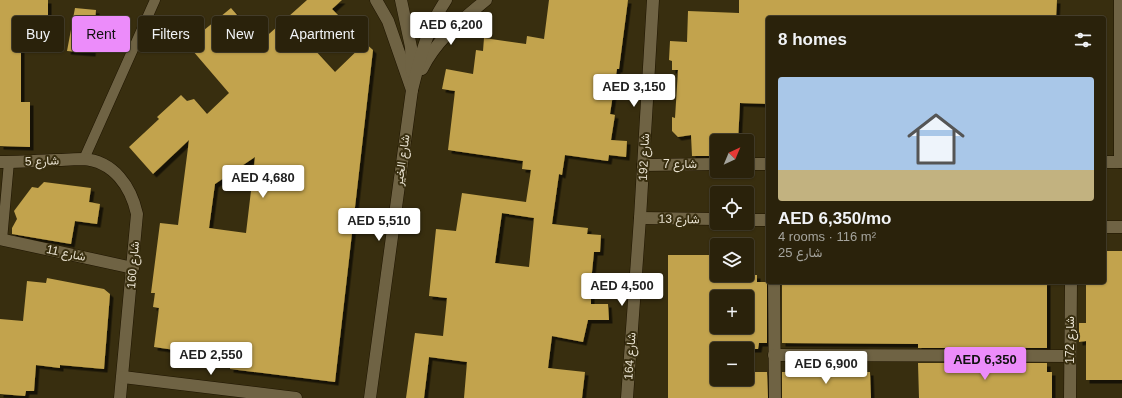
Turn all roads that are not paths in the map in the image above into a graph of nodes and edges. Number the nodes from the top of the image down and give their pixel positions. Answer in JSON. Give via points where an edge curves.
{"nodes":[{"id":1,"x":155,"y":0,"type":"edge"},
{"id":2,"x":376,"y":0,"type":"edge"},
{"id":3,"x":402,"y":0,"type":"edge"},
{"id":4,"x":446,"y":0,"type":"edge"},
{"id":5,"x":486,"y":0,"type":"edge"},
{"id":6,"x":653,"y":0,"type":"edge"},
{"id":7,"x":1120,"y":0,"type":"edge"},
{"id":8,"x":412,"y":90,"type":"junction"},
{"id":9,"x":84,"y":159,"type":"junction"},
{"id":10,"x":4,"y":162,"type":"edge"},
{"id":11,"x":1106,"y":162,"type":"edge"},
{"id":12,"x":1121,"y":162,"type":"edge"},
{"id":13,"x":710,"y":164,"type":"edge"},
{"id":14,"x":754,"y":164,"type":"edge"},
{"id":15,"x":766,"y":164,"type":"edge"},
{"id":16,"x":643,"y":165,"type":"junction"},
{"id":17,"x":640,"y":218,"type":"junction"},
{"id":18,"x":710,"y":219,"type":"edge"},
{"id":19,"x":754,"y":220,"type":"edge"},
{"id":20,"x":766,"y":220,"type":"edge"},
{"id":21,"x":1106,"y":227,"type":"edge"},
{"id":22,"x":1122,"y":227,"type":"edge"},
{"id":23,"x":1,"y":239,"type":"edge"},
{"id":24,"x":133,"y":268,"type":"junction"},
{"id":25,"x":774,"y":284,"type":"edge"},
{"id":26,"x":1071,"y":284,"type":"edge"},
{"id":27,"x":774,"y":355,"type":"junction"},
{"id":28,"x":1070,"y":356,"type":"junction"},
{"id":29,"x":123,"y":377,"type":"junction"},
{"id":30,"x":120,"y":398,"type":"edge"},
{"id":31,"x":296,"y":398,"type":"edge"},
{"id":32,"x":370,"y":398,"type":"edge"},
{"id":33,"x":627,"y":398,"type":"edge"},
{"id":34,"x":774,"y":398,"type":"edge"},
{"id":35,"x":1070,"y":398,"type":"edge"}],
"edges":[{"from":1,"to":9,"type":"lane"},
{"from":2,"to":8,"type":"street","via":[[388,21]]},
{"from":3,"to":8,"type":"street","via":[[411,47]]},
{"from":4,"to":8,"type":"street","name":"شارع الخير","via":[[423,46]]},
{"from":5,"to":8,"type":"street","via":[[442,39],[430,54]]},
{"from":6,"to":16,"type":"street","name":"شارع 192"},
{"from":7,"to":12,"type":"street"},
{"from":8,"to":32,"type":"street","name":"شارع الخير"},
{"from":9,"to":10,"type":"street","name":"شارع 5"},
{"from":9,"to":24,"type":"street","name":"شارع 160","via":[[100,163],[115,171],[126,183],[134,198],[137,214]]},
{"from":10,"to":23,"type":"lane"},
{"from":11,"to":12,"type":"street"},
{"from":13,"to":16,"type":"street","name":"شارع 7"},
{"from":14,"to":15,"type":"street"},
{"from":16,"to":17,"type":"street","name":"شارع 192"},
{"from":17,"to":18,"type":"street","name":"شارع 13"},
{"from":17,"to":33,"type":"street","name":"شارع 164"},
{"from":19,"to":20,"type":"street"},
{"from":21,"to":22,"type":"street"},
{"from":23,"to":24,"type":"street","name":"شارع 11"},
{"from":24,"to":29,"type":"street","name":"شارع 160"},
{"from":25,"to":27,"type":"street"},
{"from":26,"to":28,"type":"street","name":"شارع 172"},
{"from":27,"to":28,"type":"street"},
{"from":27,"to":34,"type":"street"},
{"from":28,"to":35,"type":"street","name":"شارع 172"},
{"from":29,"to":30,"type":"street","name":"شارع 160"},
{"from":29,"to":31,"type":"street"}]}
